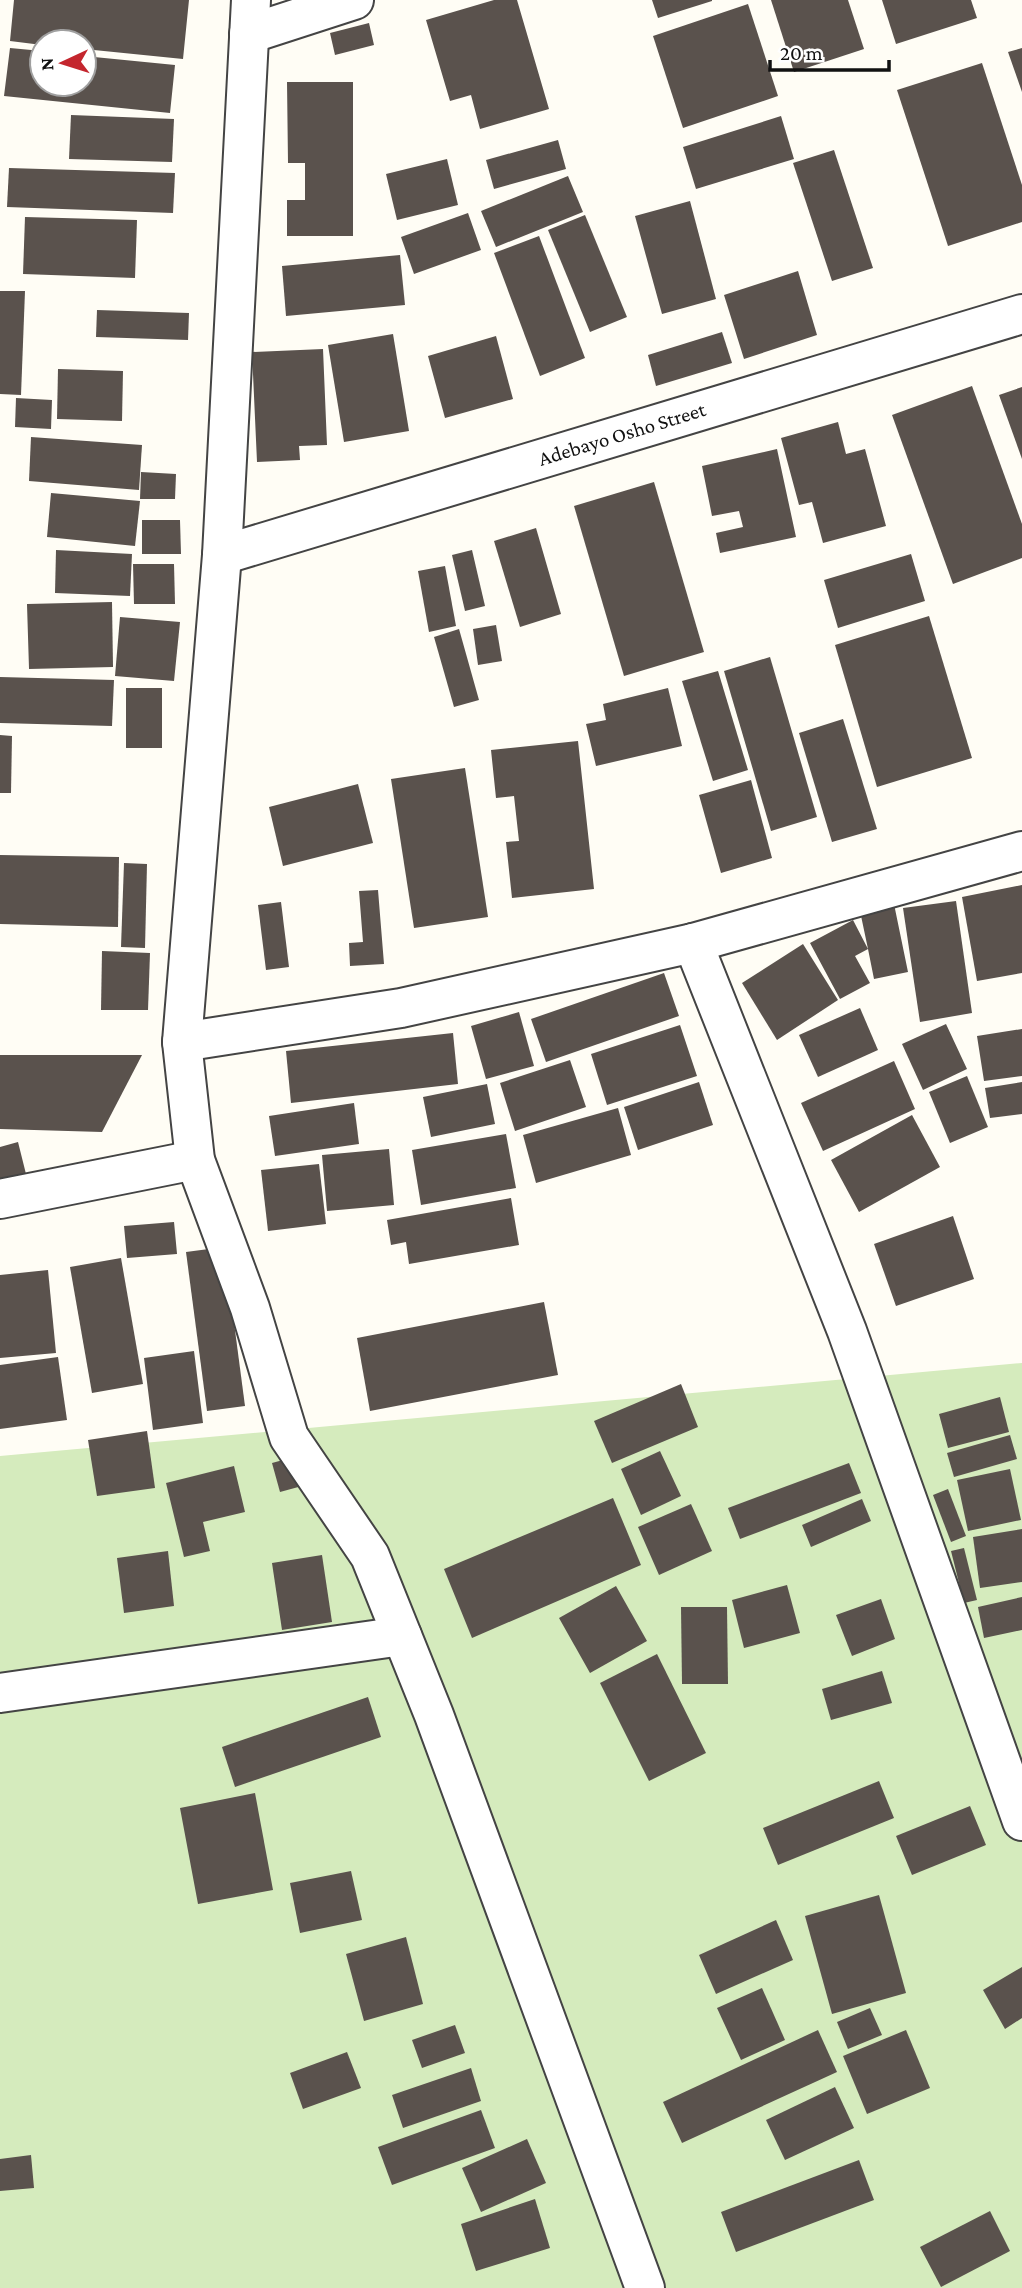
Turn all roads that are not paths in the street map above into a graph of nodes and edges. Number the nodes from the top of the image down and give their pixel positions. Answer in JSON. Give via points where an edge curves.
{"nodes":[{"id":1,"x":354,"y":0,"type":"edge"},
{"id":2,"x":250,"y":17,"type":"edge"},
{"id":3,"x":1022,"y":314,"type":"edge"},
{"id":4,"x":222,"y":555,"type":"junction"},
{"id":5,"x":1022,"y":851,"type":"edge"},
{"id":6,"x":693,"y":943,"type":"junction"},
{"id":7,"x":182,"y":1042,"type":"junction"},
{"id":8,"x":195,"y":1160,"type":"junction"},
{"id":9,"x":0,"y":1199,"type":"edge"},
{"id":10,"x":402,"y":1636,"type":"junction"},
{"id":11,"x":0,"y":1693,"type":"edge"},
{"id":12,"x":1022,"y":1821,"type":"edge"},
{"id":13,"x":645,"y":2288,"type":"edge"}],
"edges":[{"from":1,"to":2,"type":"street"},
{"from":2,"to":4,"type":"street"},
{"from":3,"to":4,"type":"street","name":"Adebayo Osho Street"},
{"from":4,"to":7,"type":"street"},
{"from":5,"to":6,"type":"street"},
{"from":6,"to":7,"type":"street","via":[[401,1008]]},
{"from":6,"to":12,"type":"street","via":[[847,1331]]},
{"from":7,"to":8,"type":"street"},
{"from":8,"to":9,"type":"street"},
{"from":8,"to":10,"type":"street","via":[[250,1308],[289,1437],[370,1556]]},
{"from":10,"to":11,"type":"street"},
{"from":10,"to":13,"type":"street"}]}
